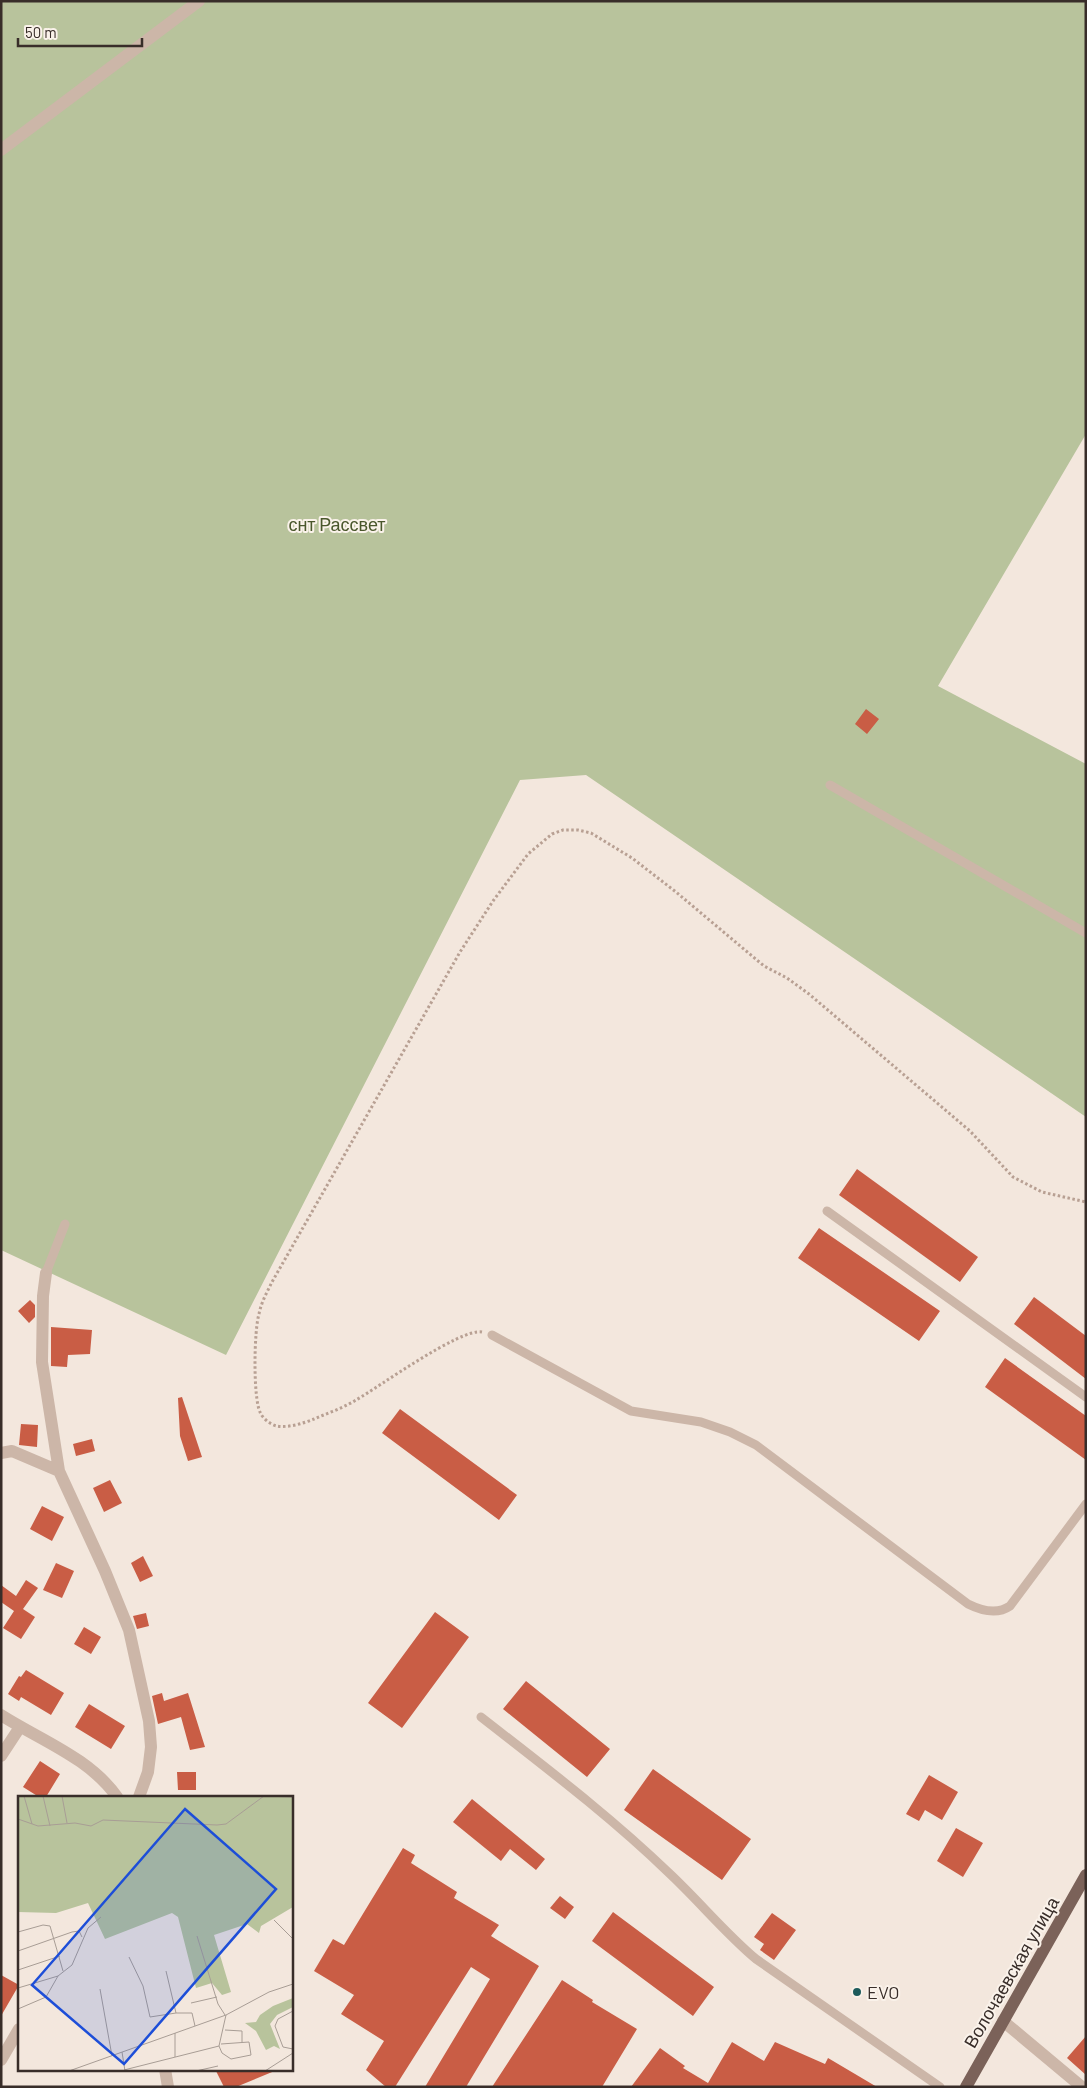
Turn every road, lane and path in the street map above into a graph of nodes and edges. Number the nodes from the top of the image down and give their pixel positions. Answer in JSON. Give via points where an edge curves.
{"nodes":[{"id":1,"x":199,"y":1,"type":"edge"},
{"id":2,"x":1,"y":150,"type":"edge"},
{"id":3,"x":830,"y":785,"type":"dead end"},
{"id":4,"x":1086,"y":934,"type":"edge"},
{"id":5,"x":1086,"y":1202,"type":"edge"},
{"id":6,"x":827,"y":1211,"type":"dead end"},
{"id":7,"x":65,"y":1224,"type":"dead end"},
{"id":8,"x":46,"y":1273,"type":"joint"},
{"id":9,"x":492,"y":1335,"type":"joint"},
{"id":10,"x":1086,"y":1397,"type":"edge"},
{"id":11,"x":1,"y":1453,"type":"edge"},
{"id":12,"x":59,"y":1471,"type":"junction"},
{"id":13,"x":1086,"y":1504,"type":"edge"},
{"id":14,"x":1,"y":1715,"type":"edge"},
{"id":15,"x":481,"y":1716,"type":"dead end"},
{"id":16,"x":20,"y":1727,"type":"junction"},
{"id":17,"x":1,"y":1756,"type":"edge"},
{"id":18,"x":116,"y":1796,"type":"edge"},
{"id":19,"x":140,"y":1796,"type":"edge"},
{"id":20,"x":1086,"y":1875,"type":"edge"},
{"id":21,"x":1003,"y":2021,"type":"junction"},
{"id":22,"x":18,"y":2031,"type":"edge"},
{"id":23,"x":1,"y":2060,"type":"edge"},
{"id":24,"x":940,"y":2087,"type":"edge"},
{"id":25,"x":966,"y":2087,"type":"edge"},
{"id":26,"x":1082,"y":2087,"type":"edge"}],
"edges":[{"from":1,"to":2,"type":"street"},
{"from":3,"to":4,"type":"lane"},
{"from":5,"to":9,"type":"path","via":[[1042,1192],[1013,1177],[970,1131],[809,994],[764,966],[632,858],[591,833],[563,830],[552,834],[528,854],[460,952],[272,1282],[258,1314],[256,1372],[260,1414],[278,1426],[303,1423],[355,1401],[468,1333],[476,1331]]},
{"from":6,"to":10,"type":"lane"},
{"from":7,"to":8,"type":"lane"},
{"from":8,"to":12,"type":"street","via":[[42,1362]]},
{"from":9,"to":13,"type":"lane","via":[[631,1411],[701,1422],[756,1445],[968,1604],[982,1610],[996,1611],[1010,1606]]},
{"from":11,"to":12,"type":"street","via":[[12,1451]]},
{"from":12,"to":19,"type":"street","via":[[105,1570],[134,1646],[151,1747]]},
{"from":14,"to":16,"type":"street"},
{"from":15,"to":24,"type":"lane","via":[[622,1830],[756,1959]]},
{"from":16,"to":17,"type":"street"},
{"from":16,"to":18,"type":"street","via":[[71,1755],[93,1771]]},
{"from":20,"to":21,"type":"main road","name":"Волочаевская улица"},
{"from":21,"to":25,"type":"main road","name":"Волочаевская улица"},
{"from":21,"to":26,"type":"street"},
{"from":22,"to":23,"type":"street"}]}
